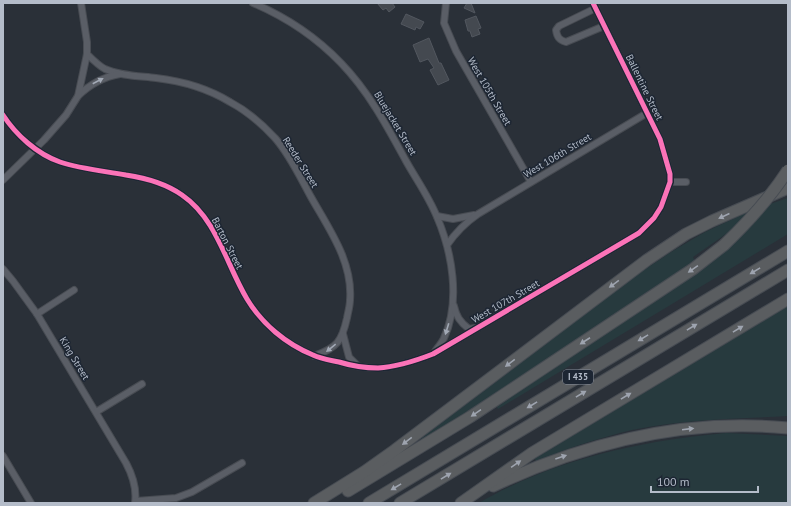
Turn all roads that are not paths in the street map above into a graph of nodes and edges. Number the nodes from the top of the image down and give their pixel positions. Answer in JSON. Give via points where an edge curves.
{"nodes":[{"id":1,"x":81,"y":3,"type":"edge"},
{"id":2,"x":253,"y":3,"type":"edge"},
{"id":3,"x":438,"y":3,"type":"edge"},
{"id":4,"x":445,"y":4,"type":"edge"},
{"id":5,"x":595,"y":5,"type":"edge"},
{"id":6,"x":604,"y":26,"type":"junction"},
{"id":7,"x":87,"y":54,"type":"junction"},
{"id":8,"x":122,"y":74,"type":"junction"},
{"id":9,"x":78,"y":96,"type":"junction"},
{"id":10,"x":647,"y":113,"type":"junction"},
{"id":11,"x":3,"y":115,"type":"edge"},
{"id":12,"x":35,"y":148,"type":"junction"},
{"id":13,"x":788,"y":170,"type":"edge"},
{"id":14,"x":3,"y":180,"type":"edge"},
{"id":15,"x":532,"y":182,"type":"junction"},
{"id":16,"x":670,"y":182,"type":"junction"},
{"id":17,"x":686,"y":182,"type":"dead end"},
{"id":18,"x":788,"y":188,"type":"edge"},
{"id":19,"x":788,"y":192,"type":"edge"},
{"id":20,"x":760,"y":200,"type":"junction"},
{"id":21,"x":478,"y":214,"type":"junction"},
{"id":22,"x":437,"y":216,"type":"junction"},
{"id":23,"x":447,"y":245,"type":"junction"},
{"id":24,"x":788,"y":251,"type":"edge"},
{"id":25,"x":3,"y":269,"type":"edge"},
{"id":26,"x":788,"y":270,"type":"edge"},
{"id":27,"x":74,"y":290,"type":"dead end"},
{"id":28,"x":788,"y":299,"type":"edge"},
{"id":29,"x":453,"y":300,"type":"junction"},
{"id":30,"x":37,"y":314,"type":"junction"},
{"id":31,"x":478,"y":328,"type":"junction"},
{"id":32,"x":343,"y":334,"type":"junction"},
{"id":33,"x":433,"y":354,"type":"junction"},
{"id":34,"x":314,"y":356,"type":"junction"},
{"id":35,"x":361,"y":368,"type":"junction"},
{"id":36,"x":142,"y":384,"type":"dead end"},
{"id":37,"x":96,"y":412,"type":"junction"},
{"id":38,"x":788,"y":424,"type":"edge"},
{"id":39,"x":774,"y":426,"type":"junction"},
{"id":40,"x":788,"y":428,"type":"edge"},
{"id":41,"x":3,"y":456,"type":"edge"},
{"id":42,"x":242,"y":463,"type":"dead end"},
{"id":43,"x":136,"y":502,"type":"edge"},
{"id":44,"x":31,"y":503,"type":"edge"},
{"id":45,"x":314,"y":503,"type":"edge"},
{"id":46,"x":327,"y":503,"type":"edge"},
{"id":47,"x":369,"y":503,"type":"edge"},
{"id":48,"x":400,"y":503,"type":"edge"},
{"id":49,"x":462,"y":503,"type":"edge"}],
"edges":[{"from":1,"to":7,"type":"street"},
{"from":2,"to":22,"type":"street","name":"Bluejacket Street","via":[[302,30],[340,62],[358,82],[380,112]]},
{"from":3,"to":4,"type":"street","name":"West 105th Street"},
{"from":4,"to":15,"type":"street","name":"West 105th Street","via":[[444,23],[456,51]]},
{"from":5,"to":6,"type":"street","name":"Ballentine Street"},
{"from":5,"to":6,"type":"street","name":"Ballentine Street","via":[[559,26],[556,30],[557,37],[566,42]]},
{"from":6,"to":10,"type":"street","name":"Ballentine Street"},
{"from":7,"to":8,"type":"street","name":"Reeder Street","via":[[104,68]]},
{"from":7,"to":9,"type":"street"},
{"from":9,"to":8,"type":"street","name":"Reeder Street","one_way":true,"via":[[100,80]]},
{"from":8,"to":32,"type":"street","name":"Reeder Street","via":[[172,80],[214,93],[249,114],[275,139],[294,165],[342,252],[350,286],[350,301]]},
{"from":9,"to":12,"type":"street","via":[[66,115]]},
{"from":10,"to":15,"type":"street","name":"West 106th Street"},
{"from":10,"to":16,"type":"street","name":"Ballentine Street","via":[[660,139]]},
{"from":11,"to":12,"type":"street","name":"Barton Street","via":[[20,136]]},
{"from":12,"to":14,"type":"street"},
{"from":12,"to":34,"type":"street","name":"Barton Street","via":[[59,162],[151,180],[182,195],[205,217],[255,311],[281,337]]},
{"from":13,"to":46,"type":"highway","one_way":true,"bridge":true,"via":[[776,189],[743,227],[724,245],[682,276],[470,417]]},
{"from":15,"to":21,"type":"street","name":"West 106th Street"},
{"from":16,"to":17,"type":"street"},
{"from":16,"to":31,"type":"street","name":"West 107th Street","via":[[661,207],[639,233]]},
{"from":18,"to":20,"type":"highway"},
{"from":19,"to":20,"type":"highway"},
{"from":20,"to":45,"type":"highway","one_way":true,"via":[[686,234],[647,260],[395,450]]},
{"from":21,"to":22,"type":"street","name":"West 106th Street","via":[[453,219]]},
{"from":21,"to":23,"type":"street","name":"West 106th Street","via":[[456,232]]},
{"from":22,"to":23,"type":"street","name":"Bluejacket Street"},
{"from":23,"to":29,"type":"street","name":"Bluejacket Street","via":[[452,271]]},
{"from":24,"to":47,"type":"highway","number":"I 435","one_way":true},
{"from":25,"to":30,"type":"street","name":"King Street"},
{"from":48,"to":26,"type":"highway","number":"I 435","one_way":true},
{"from":27,"to":30,"type":"street"},
{"from":49,"to":28,"type":"highway","one_way":true,"via":[[532,453]]},
{"from":29,"to":31,"type":"street","name":"Bluejacket Street","via":[[455,313],[461,323],[469,329]]},
{"from":29,"to":33,"type":"street","name":"Bluejacket Street","one_way":true,"via":[[444,338]]},
{"from":30,"to":37,"type":"street","name":"King Street"},
{"from":31,"to":33,"type":"street","name":"West 107th Street"},
{"from":32,"to":34,"type":"street","name":"Reeder Street","one_way":true,"via":[[327,352]]},
{"from":32,"to":35,"type":"street","name":"Reeder Street","via":[[349,357]]},
{"from":33,"to":35,"type":"street","name":"West 107th Street","via":[[395,366]]},
{"from":34,"to":35,"type":"street","name":"West 107th Street"},
{"from":36,"to":37,"type":"street"},
{"from":37,"to":43,"type":"street","name":"King Street","via":[[134,480]]},
{"from":38,"to":39,"type":"highway"},
{"from":39,"to":40,"type":"highway"},
{"from":49,"to":39,"type":"highway","one_way":true,"via":[[547,462],[609,442],[700,428]]},
{"from":41,"to":44,"type":"street"},
{"from":42,"to":43,"type":"street","via":[[192,492],[171,499]]}]}
